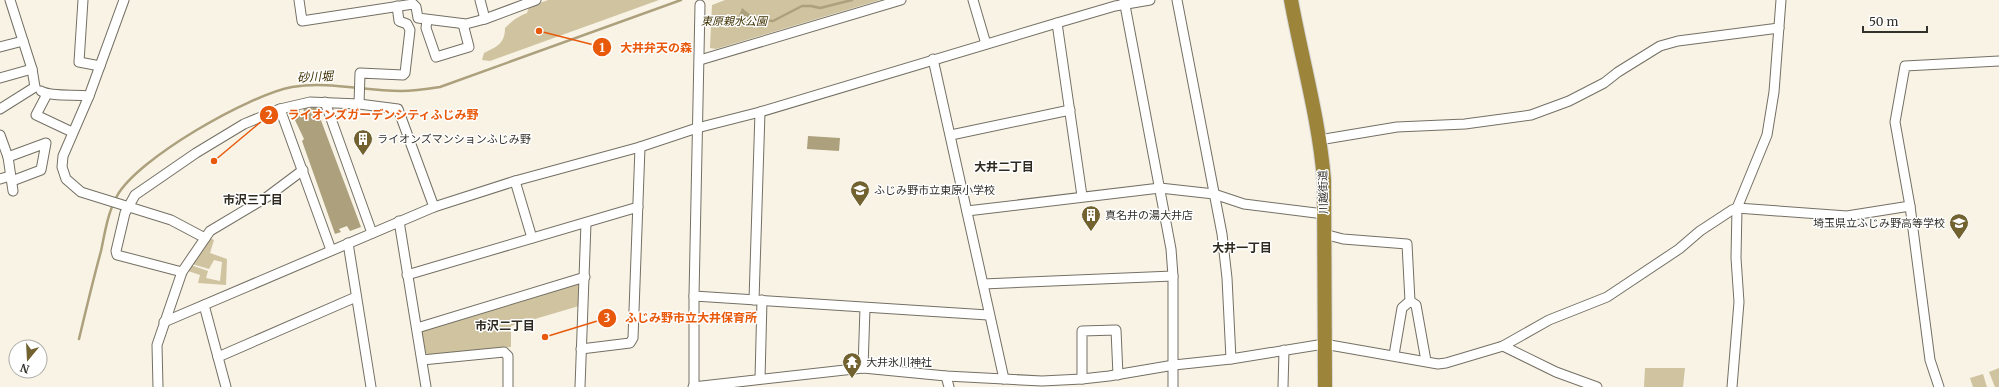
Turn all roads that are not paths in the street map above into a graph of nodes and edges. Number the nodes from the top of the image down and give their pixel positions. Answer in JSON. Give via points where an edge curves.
{"nodes":[{"id":1,"x":10,"y":0,"type":"edge"},
{"id":2,"x":83,"y":0,"type":"edge"},
{"id":3,"x":124,"y":0,"type":"edge"},
{"id":4,"x":299,"y":0,"type":"edge"},
{"id":5,"x":480,"y":0,"type":"edge"},
{"id":6,"x":536,"y":0,"type":"edge"},
{"id":7,"x":901,"y":0,"type":"edge"},
{"id":8,"x":973,"y":0,"type":"edge"},
{"id":9,"x":1150,"y":0,"type":"edge"},
{"id":10,"x":1177,"y":0,"type":"edge"},
{"id":11,"x":1291,"y":0,"type":"edge"},
{"id":12,"x":1781,"y":0,"type":"edge"},
{"id":13,"x":1124,"y":2,"type":"edge"},
{"id":14,"x":700,"y":5,"type":"dead end"},
{"id":15,"x":397,"y":6,"type":"junction"},
{"id":16,"x":485,"y":19,"type":"junction"},
{"id":17,"x":427,"y":20,"type":"junction"},
{"id":18,"x":1057,"y":23,"type":"junction"},
{"id":19,"x":462,"y":24,"type":"junction"},
{"id":20,"x":1779,"y":28,"type":"junction"},
{"id":21,"x":24,"y":41,"type":"junction"},
{"id":22,"x":986,"y":44,"type":"junction"},
{"id":23,"x":0,"y":47,"type":"edge"},
{"id":24,"x":933,"y":59,"type":"junction"},
{"id":25,"x":700,"y":60,"type":"junction"},
{"id":26,"x":1999,"y":61,"type":"edge"},
{"id":27,"x":100,"y":66,"type":"junction"},
{"id":28,"x":32,"y":69,"type":"junction"},
{"id":29,"x":0,"y":78,"type":"edge"},
{"id":30,"x":35,"y":87,"type":"junction"},
{"id":31,"x":47,"y":94,"type":"junction"},
{"id":32,"x":89,"y":96,"type":"junction"},
{"id":33,"x":359,"y":101,"type":"junction"},
{"id":34,"x":325,"y":102,"type":"junction"},
{"id":35,"x":0,"y":109,"type":"edge"},
{"id":36,"x":280,"y":109,"type":"junction"},
{"id":37,"x":1070,"y":110,"type":"junction"},
{"id":38,"x":760,"y":112,"type":"junction"},
{"id":39,"x":697,"y":128,"type":"junction"},
{"id":40,"x":72,"y":132,"type":"junction"},
{"id":41,"x":0,"y":134,"type":"edge"},
{"id":42,"x":951,"y":135,"type":"junction"},
{"id":43,"x":1319,"y":140,"type":"junction"},
{"id":44,"x":1,"y":144,"type":"edge"},
{"id":45,"x":640,"y":147,"type":"junction"},
{"id":46,"x":8,"y":157,"type":"junction"},
{"id":47,"x":303,"y":170,"type":"junction"},
{"id":48,"x":11,"y":178,"type":"junction"},
{"id":49,"x":0,"y":179,"type":"edge"},
{"id":50,"x":515,"y":181,"type":"junction"},
{"id":51,"x":1160,"y":188,"type":"junction"},
{"id":52,"x":13,"y":191,"type":"dead end"},
{"id":53,"x":1214,"y":194,"type":"junction"},
{"id":54,"x":1082,"y":196,"type":"junction"},
{"id":55,"x":125,"y":206,"type":"junction"},
{"id":56,"x":1910,"y":206,"type":"junction"},
{"id":57,"x":434,"y":207,"type":"junction"},
{"id":58,"x":638,"y":207,"type":"junction"},
{"id":59,"x":1737,"y":208,"type":"junction"},
{"id":60,"x":967,"y":211,"type":"junction"},
{"id":61,"x":1324,"y":214,"type":"junction"},
{"id":62,"x":399,"y":221,"type":"junction"},
{"id":63,"x":586,"y":223,"type":"junction"},
{"id":64,"x":372,"y":233,"type":"junction"},
{"id":65,"x":1324,"y":234,"type":"junction"},
{"id":66,"x":205,"y":238,"type":"junction"},
{"id":67,"x":532,"y":238,"type":"junction"},
{"id":68,"x":348,"y":243,"type":"junction"},
{"id":69,"x":331,"y":250,"type":"junction"},
{"id":70,"x":182,"y":272,"type":"junction"},
{"id":71,"x":407,"y":274,"type":"junction"},
{"id":72,"x":1173,"y":276,"type":"junction"},
{"id":73,"x":585,"y":277,"type":"junction"},
{"id":74,"x":983,"y":284,"type":"junction"},
{"id":75,"x":694,"y":296,"type":"junction"},
{"id":76,"x":356,"y":297,"type":"junction"},
{"id":77,"x":758,"y":300,"type":"junction"},
{"id":78,"x":1410,"y":301,"type":"junction"},
{"id":79,"x":204,"y":305,"type":"junction"},
{"id":80,"x":865,"y":308,"type":"junction"},
{"id":81,"x":988,"y":315,"type":"junction"},
{"id":82,"x":164,"y":322,"type":"junction"},
{"id":83,"x":416,"y":328,"type":"junction"},
{"id":84,"x":1324,"y":344,"type":"junction"},
{"id":85,"x":1503,"y":346,"type":"junction"},
{"id":86,"x":581,"y":349,"type":"junction"},
{"id":87,"x":1284,"y":350,"type":"junction"},
{"id":88,"x":1394,"y":355,"type":"junction"},
{"id":89,"x":218,"y":357,"type":"junction"},
{"id":90,"x":1231,"y":359,"type":"junction"},
{"id":91,"x":422,"y":360,"type":"junction"},
{"id":92,"x":1426,"y":362,"type":"junction"},
{"id":93,"x":1174,"y":365,"type":"junction"},
{"id":94,"x":863,"y":368,"type":"junction"},
{"id":95,"x":1118,"y":375,"type":"junction"},
{"id":96,"x":946,"y":376,"type":"junction"},
{"id":97,"x":760,"y":379,"type":"junction"},
{"id":98,"x":1004,"y":379,"type":"junction"},
{"id":99,"x":1082,"y":379,"type":"junction"},
{"id":100,"x":771,"y":383,"type":"edge"},
{"id":101,"x":1053,"y":384,"type":"edge"},
{"id":102,"x":158,"y":387,"type":"edge"},
{"id":103,"x":226,"y":387,"type":"edge"},
{"id":104,"x":371,"y":387,"type":"edge"},
{"id":105,"x":426,"y":387,"type":"edge"},
{"id":106,"x":508,"y":387,"type":"edge"},
{"id":107,"x":580,"y":387,"type":"edge"},
{"id":108,"x":694,"y":387,"type":"edge"},
{"id":109,"x":949,"y":387,"type":"edge"},
{"id":110,"x":1173,"y":387,"type":"edge"},
{"id":111,"x":1283,"y":387,"type":"edge"},
{"id":112,"x":1325,"y":387,"type":"edge"},
{"id":113,"x":1598,"y":387,"type":"edge"},
{"id":114,"x":1732,"y":387,"type":"edge"},
{"id":115,"x":1939,"y":387,"type":"edge"}],
"edges":[{"from":1,"to":21,"type":"street"},
{"from":2,"to":27,"type":"street","via":[[79,62]]},
{"from":3,"to":27,"type":"street"},
{"from":4,"to":15,"type":"street","via":[[302,21]]},
{"from":5,"to":16,"type":"street"},
{"from":6,"to":16,"type":"street"},
{"from":7,"to":25,"type":"street"},
{"from":8,"to":22,"type":"street"},
{"from":9,"to":13,"type":"street"},
{"from":10,"to":53,"type":"street"},
{"from":11,"to":43,"type":"highway","name":"川越街道"},
{"from":12,"to":20,"type":"street"},
{"from":13,"to":18,"type":"street"},
{"from":13,"to":51,"type":"street"},
{"from":14,"to":25,"type":"street"},
{"from":15,"to":17,"type":"street","via":[[413,4],[418,18]]},
{"from":15,"to":33,"type":"street","via":[[399,21],[407,24],[410,30],[405,73],[360,73]]},
{"from":16,"to":19,"type":"street"},
{"from":17,"to":19,"type":"street"},
{"from":17,"to":19,"type":"street","via":[[426,28],[436,57],[470,47]]},
{"from":18,"to":22,"type":"street"},
{"from":18,"to":37,"type":"street"},
{"from":20,"to":43,"type":"street","via":[[1678,41],[1660,46],[1604,83],[1569,101],[1531,115],[1465,124],[1397,127]]},
{"from":20,"to":59,"type":"street","via":[[1774,92],[1767,135],[1748,187]]},
{"from":21,"to":23,"type":"street"},
{"from":21,"to":28,"type":"street"},
{"from":22,"to":24,"type":"street"},
{"from":24,"to":38,"type":"street"},
{"from":24,"to":42,"type":"street"},
{"from":25,"to":39,"type":"street"},
{"from":26,"to":56,"type":"street","via":[[1905,66],[1895,122]]},
{"from":27,"to":32,"type":"street"},
{"from":28,"to":29,"type":"street"},
{"from":28,"to":30,"type":"street"},
{"from":30,"to":31,"type":"street"},
{"from":30,"to":35,"type":"street"},
{"from":31,"to":32,"type":"street","via":[[75,93]]},
{"from":31,"to":40,"type":"street","via":[[36,114]]},
{"from":32,"to":40,"type":"street"},
{"from":33,"to":34,"type":"street"},
{"from":33,"to":57,"type":"street","via":[[398,109]]},
{"from":34,"to":36,"type":"street","via":[[310,102]]},
{"from":34,"to":64,"type":"street"},
{"from":36,"to":47,"type":"street"},
{"from":36,"to":55,"type":"street","via":[[244,124],[196,153],[141,190]]},
{"from":37,"to":42,"type":"street"},
{"from":37,"to":54,"type":"street"},
{"from":38,"to":39,"type":"street"},
{"from":38,"to":77,"type":"street"},
{"from":39,"to":45,"type":"street"},
{"from":39,"to":75,"type":"street"},
{"from":40,"to":55,"type":"street","via":[[63,156],[63,174],[74,188]]},
{"from":41,"to":44,"type":"street"},
{"from":42,"to":60,"type":"street"},
{"from":43,"to":61,"type":"highway","name":"川越街道","via":[[1324,180]]},
{"from":44,"to":46,"type":"street"},
{"from":45,"to":50,"type":"street"},
{"from":45,"to":58,"type":"street"},
{"from":46,"to":48,"type":"street"},
{"from":46,"to":48,"type":"street","via":[[46,143],[41,170]]},
{"from":47,"to":66,"type":"street","via":[[267,197],[210,231]]},
{"from":47,"to":69,"type":"street"},
{"from":48,"to":49,"type":"street"},
{"from":48,"to":52,"type":"street"},
{"from":50,"to":57,"type":"street"},
{"from":50,"to":67,"type":"street"},
{"from":51,"to":53,"type":"street"},
{"from":51,"to":54,"type":"street"},
{"from":51,"to":72,"type":"street"},
{"from":53,"to":61,"type":"street","via":[[1244,204]]},
{"from":53,"to":90,"type":"street","via":[[1227,278]]},
{"from":54,"to":60,"type":"street"},
{"from":55,"to":66,"type":"street","via":[[172,220]]},
{"from":55,"to":70,"type":"street","via":[[116,251],[118,255]]},
{"from":56,"to":59,"type":"street","via":[[1847,216]]},
{"from":56,"to":115,"type":"street","via":[[1930,360]]},
{"from":57,"to":62,"type":"street"},
{"from":58,"to":63,"type":"street"},
{"from":58,"to":86,"type":"street","via":[[632,341]]},
{"from":59,"to":85,"type":"street","via":[[1607,297],[1548,320]]},
{"from":59,"to":114,"type":"street","via":[[1738,302]]},
{"from":60,"to":74,"type":"street"},
{"from":61,"to":65,"type":"highway","name":"川越街道"},
{"from":62,"to":64,"type":"street"},
{"from":62,"to":71,"type":"street"},
{"from":63,"to":67,"type":"street"},
{"from":63,"to":73,"type":"street"},
{"from":64,"to":68,"type":"street"},
{"from":65,"to":78,"type":"street","via":[[1343,239],[1406,244]]},
{"from":65,"to":84,"type":"highway","name":"川越街道"},
{"from":66,"to":70,"type":"street"},
{"from":67,"to":71,"type":"street"},
{"from":68,"to":69,"type":"street"},
{"from":68,"to":76,"type":"street"},
{"from":69,"to":79,"type":"street"},
{"from":70,"to":82,"type":"street"},
{"from":71,"to":83,"type":"street"},
{"from":72,"to":74,"type":"street"},
{"from":72,"to":93,"type":"street"},
{"from":73,"to":83,"type":"street"},
{"from":73,"to":86,"type":"street"},
{"from":74,"to":81,"type":"street"},
{"from":75,"to":77,"type":"street"},
{"from":75,"to":108,"type":"street"},
{"from":76,"to":89,"type":"street"},
{"from":76,"to":104,"type":"street"},
{"from":77,"to":80,"type":"street"},
{"from":77,"to":97,"type":"street"},
{"from":78,"to":88,"type":"street","via":[[1402,308]]},
{"from":78,"to":92,"type":"street","via":[[1416,305]]},
{"from":79,"to":82,"type":"street"},
{"from":79,"to":89,"type":"street"},
{"from":80,"to":81,"type":"street"},
{"from":80,"to":94,"type":"street"},
{"from":81,"to":98,"type":"street"},
{"from":82,"to":102,"type":"street","via":[[156,350]]},
{"from":83,"to":91,"type":"street"},
{"from":84,"to":87,"type":"street"},
{"from":84,"to":88,"type":"street"},
{"from":84,"to":112,"type":"highway","name":"川越街道"},
{"from":85,"to":92,"type":"street","via":[[1446,363]]},
{"from":85,"to":113,"type":"street","via":[[1556,372]]},
{"from":86,"to":107,"type":"street"},
{"from":87,"to":90,"type":"street"},
{"from":87,"to":111,"type":"street"},
{"from":88,"to":92,"type":"street"},
{"from":89,"to":103,"type":"street"},
{"from":90,"to":93,"type":"street"},
{"from":91,"to":105,"type":"street"},
{"from":91,"to":106,"type":"street","via":[[504,352],[508,356]]},
{"from":93,"to":95,"type":"street"},
{"from":93,"to":110,"type":"street"},
{"from":94,"to":96,"type":"street"},
{"from":94,"to":100,"type":"street"},
{"from":95,"to":99,"type":"street"},
{"from":95,"to":99,"type":"street","via":[[1116,330],[1082,331]]},
{"from":96,"to":98,"type":"street"},
{"from":96,"to":109,"type":"street"},
{"from":97,"to":100,"type":"street"},
{"from":97,"to":108,"type":"street"},
{"from":98,"to":101,"type":"street"},
{"from":99,"to":101,"type":"street"}]}
